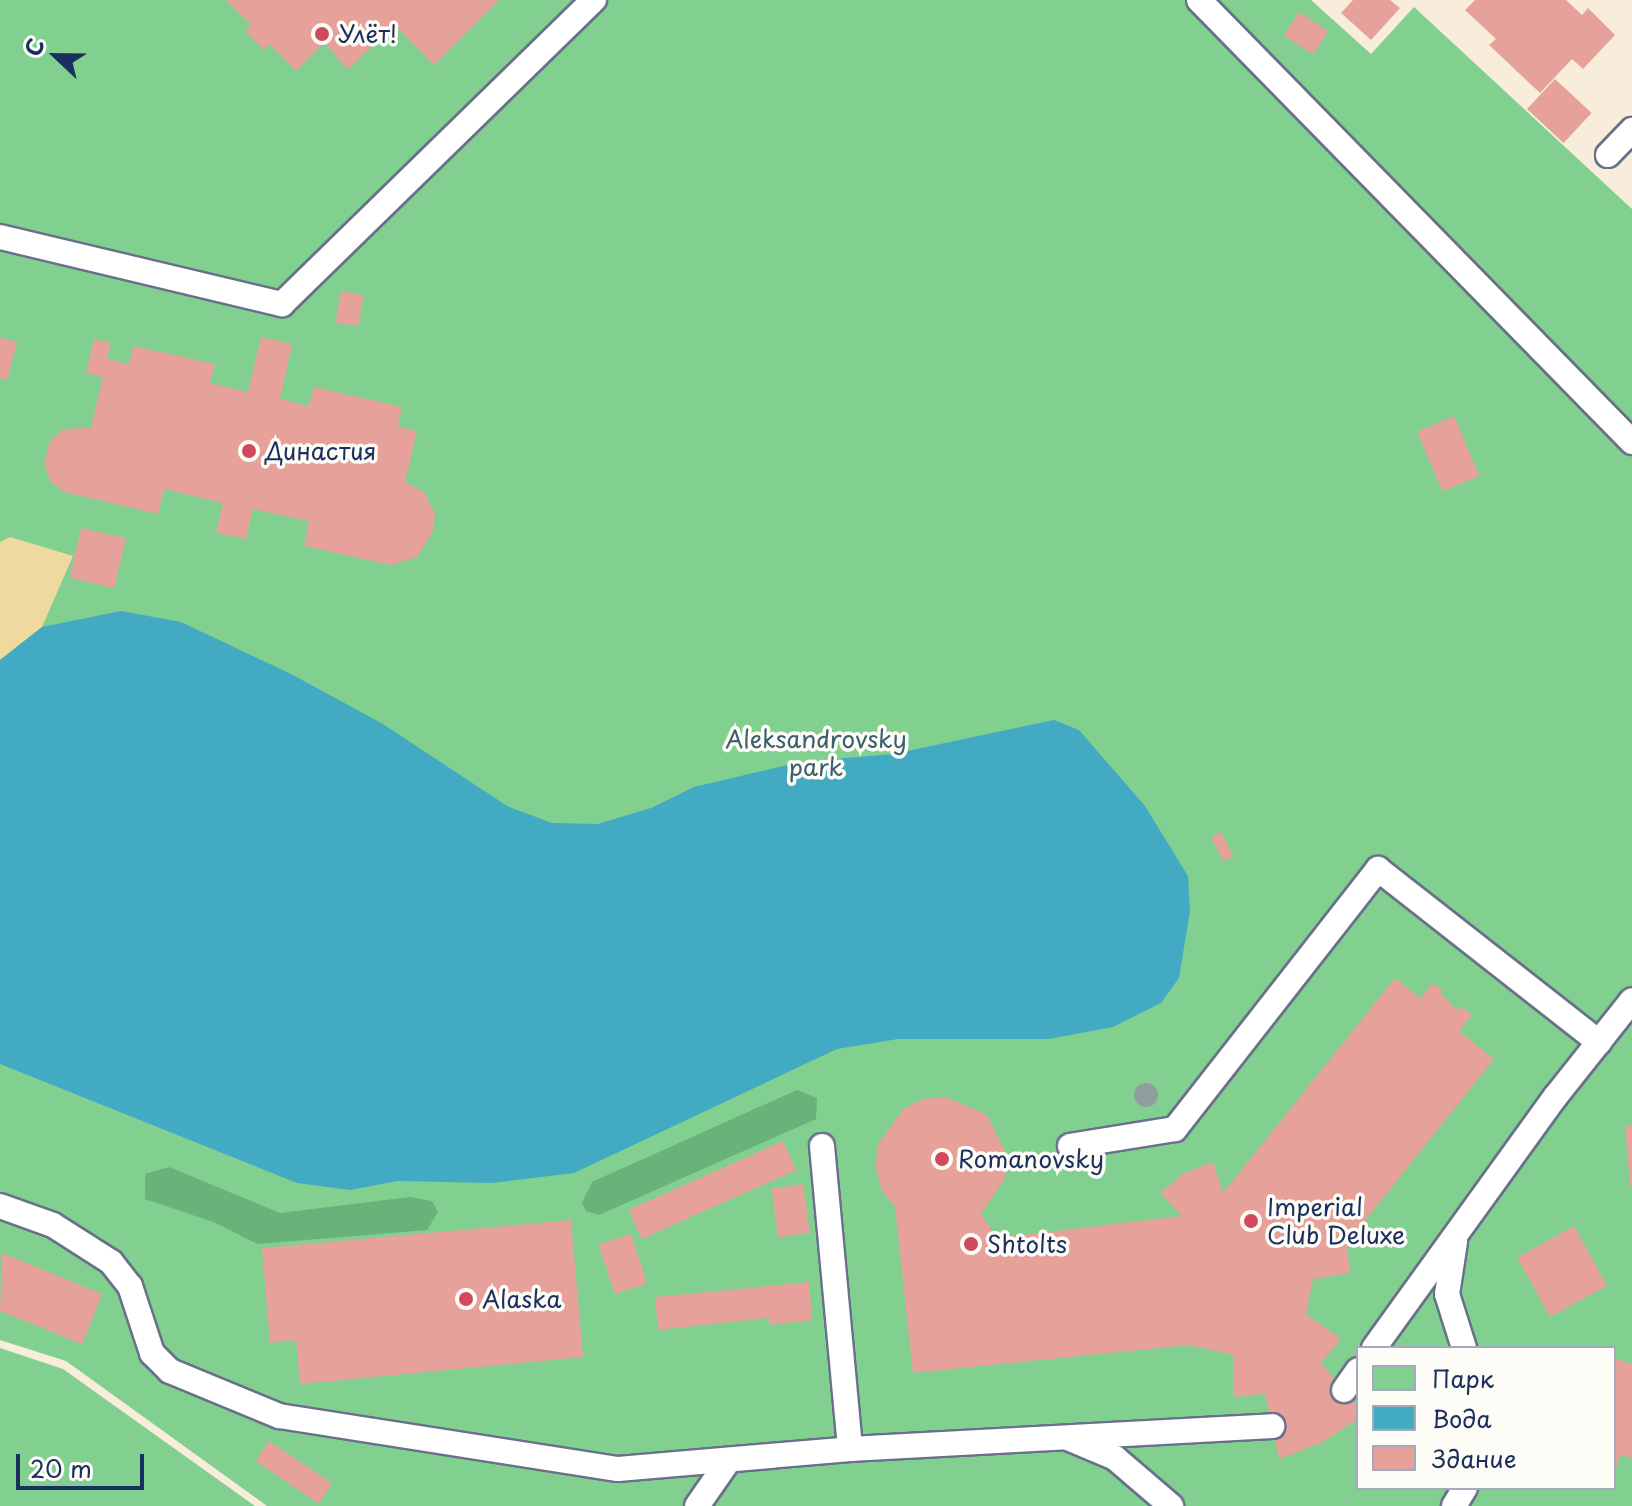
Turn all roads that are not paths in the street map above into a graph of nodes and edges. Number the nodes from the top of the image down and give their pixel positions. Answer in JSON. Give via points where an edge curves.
{"nodes":[{"id":1,"x":594,"y":0,"type":"edge"},
{"id":2,"x":1199,"y":0,"type":"edge"},
{"id":3,"x":1632,"y":130,"type":"edge"},
{"id":4,"x":1608,"y":155,"type":"dead end"},
{"id":5,"x":0,"y":237,"type":"edge"},
{"id":6,"x":1632,"y":442,"type":"edge"},
{"id":7,"x":1632,"y":1000,"type":"edge"},
{"id":8,"x":1599,"y":1042,"type":"junction"},
{"id":9,"x":822,"y":1146,"type":"dead end"},
{"id":10,"x":1070,"y":1146,"type":"dead end"},
{"id":11,"x":0,"y":1206,"type":"edge"},
{"id":12,"x":1460,"y":1228,"type":"junction"},
{"id":13,"x":1375,"y":1346,"type":"edge"},
{"id":14,"x":1463,"y":1346,"type":"edge"},
{"id":15,"x":1272,"y":1426,"type":"dead end"},
{"id":16,"x":1060,"y":1435,"type":"junction"},
{"id":17,"x":850,"y":1449,"type":"junction"},
{"id":18,"x":729,"y":1460,"type":"junction"},
{"id":19,"x":697,"y":1506,"type":"edge"},
{"id":20,"x":1171,"y":1506,"type":"edge"}],
"edges":[{"from":1,"to":5,"type":"lane","via":[[282,304]]},
{"from":2,"to":6,"type":"lane"},
{"from":3,"to":4,"type":"lane"},
{"from":7,"to":8,"type":"lane"},
{"from":8,"to":10,"type":"lane","via":[[1378,869],[1175,1129]]},
{"from":8,"to":12,"type":"lane"},
{"from":9,"to":17,"type":"lane"},
{"from":11,"to":18,"type":"lane","via":[[89,1243],[111,1262],[130,1286],[152,1353],[170,1371],[279,1416],[618,1469]]},
{"from":12,"to":13,"type":"lane"},
{"from":12,"to":14,"type":"lane","via":[[1447,1294]]},
{"from":15,"to":16,"type":"lane"},
{"from":16,"to":17,"type":"lane"},
{"from":16,"to":20,"type":"lane","via":[[1115,1458]]},
{"from":17,"to":18,"type":"lane"},
{"from":18,"to":19,"type":"lane"}]}
